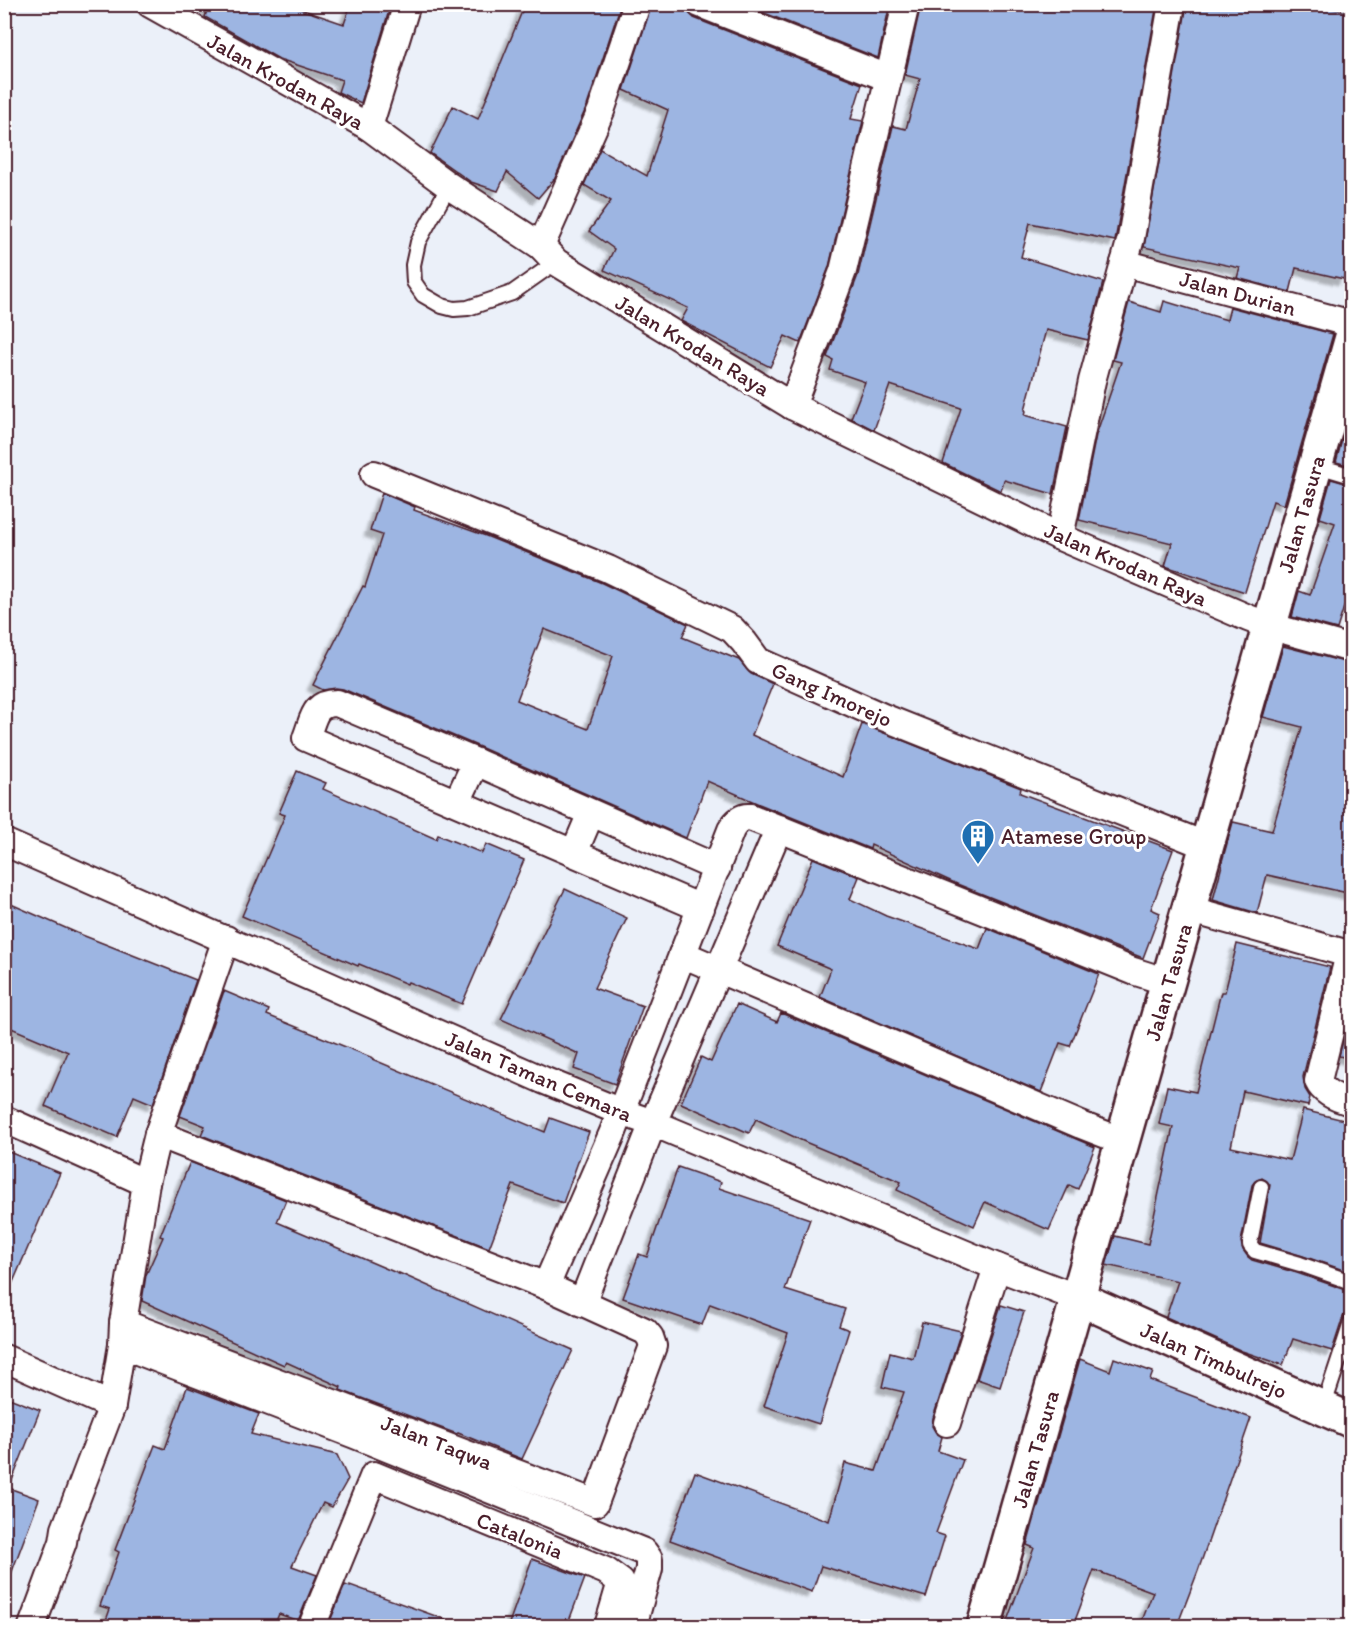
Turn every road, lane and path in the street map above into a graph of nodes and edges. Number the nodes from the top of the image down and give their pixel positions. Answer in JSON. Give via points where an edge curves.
{"nodes":[{"id":1,"x":150,"y":4,"type":"edge"},
{"id":2,"x":407,"y":4,"type":"edge"},
{"id":3,"x":638,"y":4,"type":"edge"},
{"id":4,"x":700,"y":4,"type":"edge"},
{"id":5,"x":906,"y":4,"type":"edge"},
{"id":6,"x":1172,"y":4,"type":"edge"},
{"id":7,"x":888,"y":78,"type":"junction"},
{"id":8,"x":369,"y":127,"type":"junction"},
{"id":9,"x":449,"y":186,"type":"junction"},
{"id":10,"x":549,"y":254,"type":"junction"},
{"id":11,"x":1124,"y":263,"type":"junction"},
{"id":12,"x":1352,"y":324,"type":"edge"},
{"id":13,"x":1352,"y":337,"type":"edge"},
{"id":14,"x":1343,"y":400,"type":"edge"},
{"id":15,"x":792,"y":406,"type":"junction"},
{"id":16,"x":1315,"y":465,"type":"junction"},
{"id":17,"x":374,"y":474,"type":"dead end"},
{"id":18,"x":1352,"y":476,"type":"edge"},
{"id":19,"x":1060,"y":537,"type":"junction"},
{"id":20,"x":1269,"y":626,"type":"junction"},
{"id":21,"x":1352,"y":649,"type":"edge"},
{"id":22,"x":476,"y":762,"type":"junction"},
{"id":23,"x":458,"y":802,"type":"junction"},
{"id":24,"x":591,"y":813,"type":"junction"},
{"id":25,"x":778,"y":828,"type":"junction"},
{"id":26,"x":4,"y":842,"type":"edge"},
{"id":27,"x":1207,"y":846,"type":"junction"},
{"id":28,"x":574,"y":853,"type":"junction"},
{"id":29,"x":717,"y":868,"type":"junction"},
{"id":30,"x":701,"y":908,"type":"junction"},
{"id":31,"x":1188,"y":909,"type":"junction"},
{"id":32,"x":226,"y":939,"type":"junction"},
{"id":33,"x":682,"y":954,"type":"junction"},
{"id":34,"x":1350,"y":955,"type":"edge"},
{"id":35,"x":718,"y":970,"type":"junction"},
{"id":36,"x":1168,"y":982,"type":"junction"},
{"id":37,"x":1352,"y":1102,"type":"edge"},
{"id":38,"x":621,"y":1112,"type":"junction"},
{"id":39,"x":4,"y":1119,"type":"edge"},
{"id":40,"x":653,"y":1123,"type":"junction"},
{"id":41,"x":158,"y":1134,"type":"junction"},
{"id":42,"x":1122,"y":1141,"type":"junction"},
{"id":43,"x":146,"y":1183,"type":"junction"},
{"id":44,"x":1261,"y":1187,"type":"dead end"},
{"id":45,"x":997,"y":1268,"type":"junction"},
{"id":46,"x":1352,"y":1283,"type":"edge"},
{"id":47,"x":546,"y":1286,"type":"junction"},
{"id":48,"x":1077,"y":1298,"type":"junction"},
{"id":49,"x":582,"y":1303,"type":"junction"},
{"id":50,"x":1352,"y":1320,"type":"edge"},
{"id":51,"x":123,"y":1334,"type":"junction"},
{"id":52,"x":4,"y":1358,"type":"edge"},
{"id":53,"x":112,"y":1406,"type":"junction"},
{"id":54,"x":1337,"y":1415,"type":"edge"},
{"id":55,"x":947,"y":1424,"type":"dead end"},
{"id":56,"x":32,"y":1626,"type":"edge"},
{"id":57,"x":312,"y":1626,"type":"edge"},
{"id":58,"x":608,"y":1626,"type":"edge"},
{"id":59,"x":633,"y":1626,"type":"edge"},
{"id":60,"x":984,"y":1626,"type":"edge"}],
"edges":[{"from":1,"to":8,"type":"street","name":"Jalan Krodan Raya"},
{"from":2,"to":8,"type":"street"},
{"from":3,"to":10,"type":"street"},
{"from":4,"to":7,"type":"street"},
{"from":5,"to":7,"type":"street"},
{"from":6,"to":11,"type":"street"},
{"from":7,"to":15,"type":"street","via":[[843,271]]},
{"from":8,"to":9,"type":"street","name":"Jalan Krodan Raya"},
{"from":9,"to":10,"type":"street","name":"Jalan Krodan Raya"},
{"from":9,"to":10,"type":"lane","via":[[418,243],[412,265],[414,282],[423,296],[442,306],[468,308],[512,292]]},
{"from":10,"to":15,"type":"street","name":"Jalan Krodan Raya"},
{"from":11,"to":12,"type":"street","name":"Jalan Durian"},
{"from":11,"to":19,"type":"street","via":[[1092,381]]},
{"from":13,"to":14,"type":"street","name":"Jalan Tasura"},
{"from":14,"to":16,"type":"street","name":"Jalan Tasura"},
{"from":15,"to":19,"type":"street","name":"Jalan Krodan Raya"},
{"from":16,"to":18,"type":"lane"},
{"from":16,"to":20,"type":"street","name":"Jalan Tasura"},
{"from":17,"to":27,"type":"street","name":"Gang Imorejo","via":[[608,569],[732,629],[758,661],[883,717]]},
{"from":19,"to":20,"type":"street","name":"Jalan Krodan Raya"},
{"from":20,"to":21,"type":"street","name":"Jalan Krodan Raya"},
{"from":20,"to":27,"type":"street","name":"Jalan Tasura"},
{"from":22,"to":23,"type":"street"},
{"from":22,"to":23,"type":"street","via":[[337,703],[324,704],[316,711],[306,738]]},
{"from":22,"to":24,"type":"street"},
{"from":23,"to":28,"type":"street"},
{"from":24,"to":28,"type":"street"},
{"from":24,"to":29,"type":"street"},
{"from":25,"to":29,"type":"street","via":[[750,817],[742,818],[731,830]]},
{"from":25,"to":35,"type":"street"},
{"from":25,"to":36,"type":"street"},
{"from":26,"to":32,"type":"street","name":"Jalan Taman Cemara"},
{"from":27,"to":31,"type":"street","name":"Jalan Tasura"},
{"from":28,"to":30,"type":"street"},
{"from":29,"to":30,"type":"street"},
{"from":30,"to":33,"type":"street"},
{"from":31,"to":34,"type":"street"},
{"from":31,"to":36,"type":"street","name":"Jalan Tasura"},
{"from":32,"to":38,"type":"street","name":"Jalan Taman Cemara"},
{"from":32,"to":41,"type":"street"},
{"from":33,"to":35,"type":"street"},
{"from":33,"to":38,"type":"street"},
{"from":34,"to":37,"type":"street","via":[[1318,1081],[1329,1094]]},
{"from":35,"to":40,"type":"street"},
{"from":35,"to":42,"type":"street"},
{"from":36,"to":42,"type":"street","name":"Jalan Tasura"},
{"from":38,"to":40,"type":"street","name":"Jalan Taman Cemara"},
{"from":38,"to":47,"type":"street"},
{"from":39,"to":43,"type":"street"},
{"from":40,"to":45,"type":"street","name":"Jalan Taman Cemara"},
{"from":40,"to":49,"type":"street"},
{"from":41,"to":43,"type":"street"},
{"from":41,"to":47,"type":"street"},
{"from":42,"to":48,"type":"street","name":"Jalan Tasura"},
{"from":43,"to":51,"type":"street"},
{"from":44,"to":46,"type":"lane","via":[[1250,1242],[1255,1251]]},
{"from":45,"to":48,"type":"street","name":"Jalan Taman Cemara"},
{"from":45,"to":55,"type":"street"},
{"from":47,"to":49,"type":"street"},
{"from":48,"to":54,"type":"street","name":"Jalan Timbulrejo"},
{"from":48,"to":60,"type":"street","name":"Jalan Tasura"},
{"from":49,"to":51,"type":"street","name":"Jalan Taqwa","via":[[645,1331],[653,1346],[595,1503]]},
{"from":50,"to":54,"type":"lane"},
{"from":51,"to":53,"type":"street"},
{"from":51,"to":59,"type":"street","via":[[355,1435],[644,1552],[649,1569]]},
{"from":52,"to":53,"type":"street"},
{"from":53,"to":56,"type":"street"},
{"from":57,"to":58,"type":"street","name":"Catalonia","via":[[374,1475],[606,1571],[621,1582]]}]}
